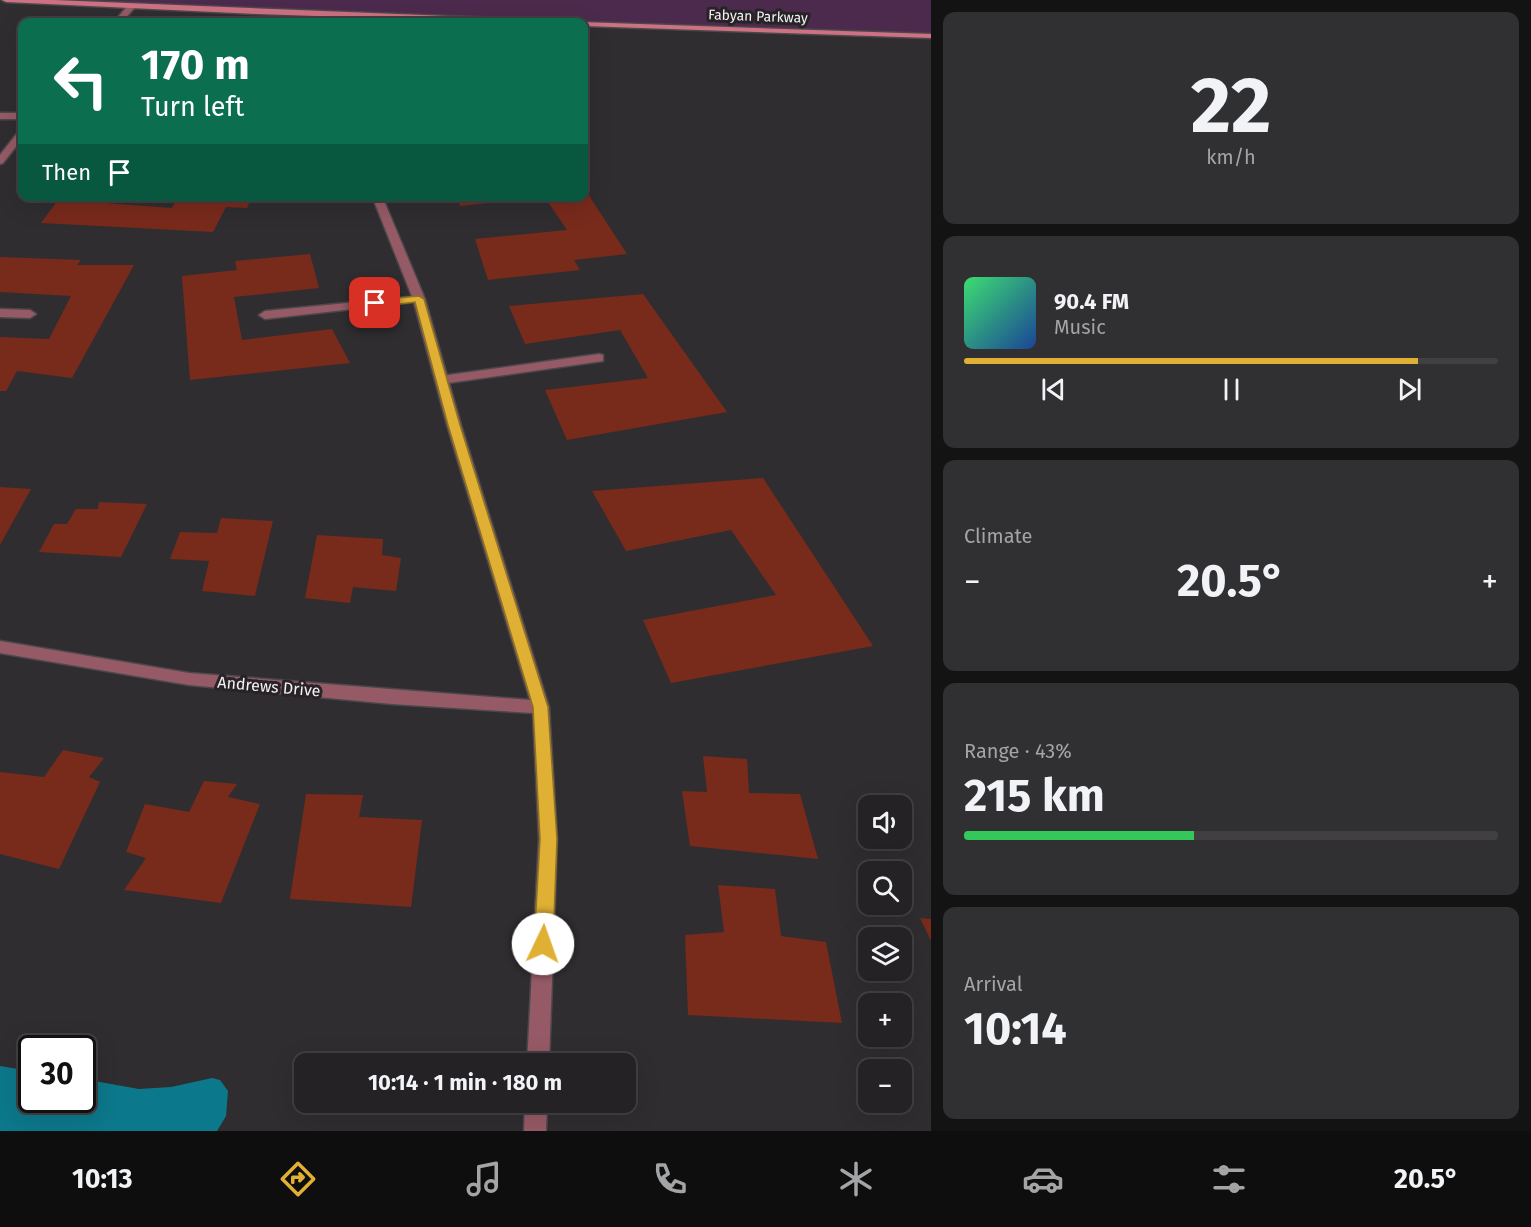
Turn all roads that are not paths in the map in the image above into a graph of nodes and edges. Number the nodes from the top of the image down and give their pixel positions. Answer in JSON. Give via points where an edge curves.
{"nodes":[{"id":1,"x":6,"y":0,"type":"edge"},
{"id":2,"x":132,"y":6,"type":"junction"},
{"id":3,"x":122,"y":18,"type":"edge"},
{"id":4,"x":442,"y":18,"type":"edge"},
{"id":5,"x":588,"y":24,"type":"edge"},
{"id":6,"x":931,"y":36,"type":"edge"},
{"id":7,"x":0,"y":116,"type":"edge"},
{"id":8,"x":18,"y":116,"type":"edge"},
{"id":9,"x":18,"y":138,"type":"edge"},
{"id":10,"x":0,"y":161,"type":"edge"},
{"id":11,"x":378,"y":201,"type":"edge"},
{"id":12,"x":419,"y":299,"type":"junction"},
{"id":13,"x":0,"y":313,"type":"edge"},
{"id":14,"x":30,"y":314,"type":"dead end"},
{"id":15,"x":265,"y":315,"type":"dead end"},
{"id":16,"x":599,"y":358,"type":"dead end"},
{"id":17,"x":441,"y":380,"type":"junction"},
{"id":18,"x":0,"y":647,"type":"edge"},
{"id":19,"x":541,"y":707,"type":"junction"},
{"id":20,"x":538,"y":1053,"type":"edge"},
{"id":21,"x":536,"y":1113,"type":"edge"},
{"id":22,"x":535,"y":1131,"type":"edge"}],
"edges":[{"from":1,"to":2,"type":"main road"},
{"from":2,"to":3,"type":"street"},
{"from":2,"to":4,"type":"main road"},
{"from":5,"to":6,"type":"main road","name":"Fabyan Parkway"},
{"from":7,"to":8,"type":"street"},
{"from":9,"to":10,"type":"street"},
{"from":11,"to":12,"type":"street"},
{"from":12,"to":15,"type":"street"},
{"from":12,"to":17,"type":"street"},
{"from":13,"to":14,"type":"street"},
{"from":16,"to":17,"type":"street"},
{"from":17,"to":19,"type":"street"},
{"from":18,"to":19,"type":"street","name":"Andrews Drive","via":[[189,679]]},
{"from":19,"to":20,"type":"street","via":[[548,839]]},
{"from":21,"to":22,"type":"street"}]}
